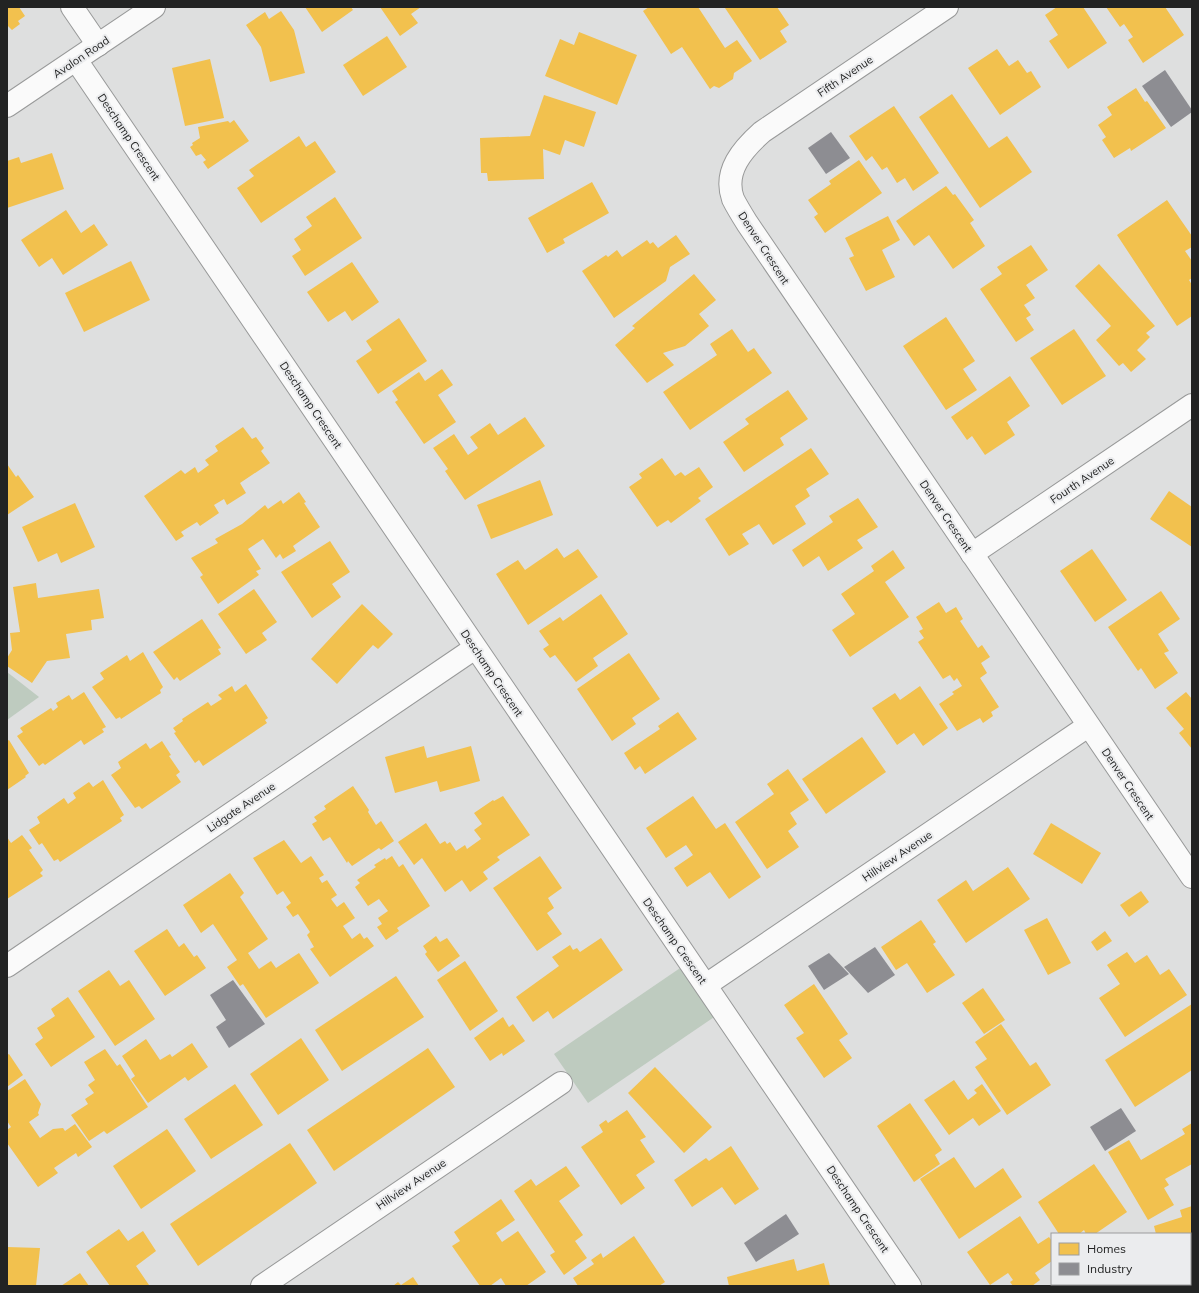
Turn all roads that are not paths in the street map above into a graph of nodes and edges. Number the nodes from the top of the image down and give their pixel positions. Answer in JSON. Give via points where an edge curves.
{"nodes":[{"id":1,"x":72,"y":7,"type":"edge"},
{"id":2,"x":154,"y":7,"type":"edge"},
{"id":3,"x":947,"y":7,"type":"edge"},
{"id":4,"x":98,"y":45,"type":"junction"},
{"id":5,"x":76,"y":60,"type":"junction"},
{"id":6,"x":7,"y":106,"type":"edge"},
{"id":7,"x":745,"y":147,"type":"joint"},
{"id":8,"x":1192,"y":405,"type":"edge"},
{"id":9,"x":972,"y":554,"type":"junction"},
{"id":10,"x":475,"y":648,"type":"junction"},
{"id":11,"x":1088,"y":726,"type":"junction"},
{"id":12,"x":1192,"y":877,"type":"edge"},
{"id":13,"x":7,"y":966,"type":"edge"},
{"id":14,"x":706,"y":986,"type":"junction"},
{"id":15,"x":561,"y":1083,"type":"dead end"},
{"id":16,"x":262,"y":1286,"type":"edge"},
{"id":17,"x":910,"y":1286,"type":"edge"}],
"edges":[{"from":1,"to":4,"type":"street"},
{"from":2,"to":4,"type":"street","name":"Avalon Road"},
{"from":3,"to":7,"type":"street","name":"Fifth Avenue","via":[[762,132]]},
{"from":4,"to":5,"type":"street","name":"Avalon Road"},
{"from":5,"to":6,"type":"street","name":"Avalon Road"},
{"from":5,"to":10,"type":"street","name":"Deschamp Crescent"},
{"from":7,"to":9,"type":"street","name":"Denver Crescent","via":[[734,167],[731,187],[734,199],[747,224]]},
{"from":8,"to":9,"type":"street","name":"Fourth Avenue"},
{"from":9,"to":11,"type":"street","name":"Denver Crescent"},
{"from":10,"to":13,"type":"street","name":"Lidgate Avenue"},
{"from":10,"to":14,"type":"street","name":"Deschamp Crescent"},
{"from":11,"to":12,"type":"street","name":"Denver Crescent"},
{"from":11,"to":14,"type":"street","name":"Hillview Avenue"},
{"from":14,"to":17,"type":"street","name":"Deschamp Crescent"},
{"from":15,"to":16,"type":"street","name":"Hillview Avenue"}]}
